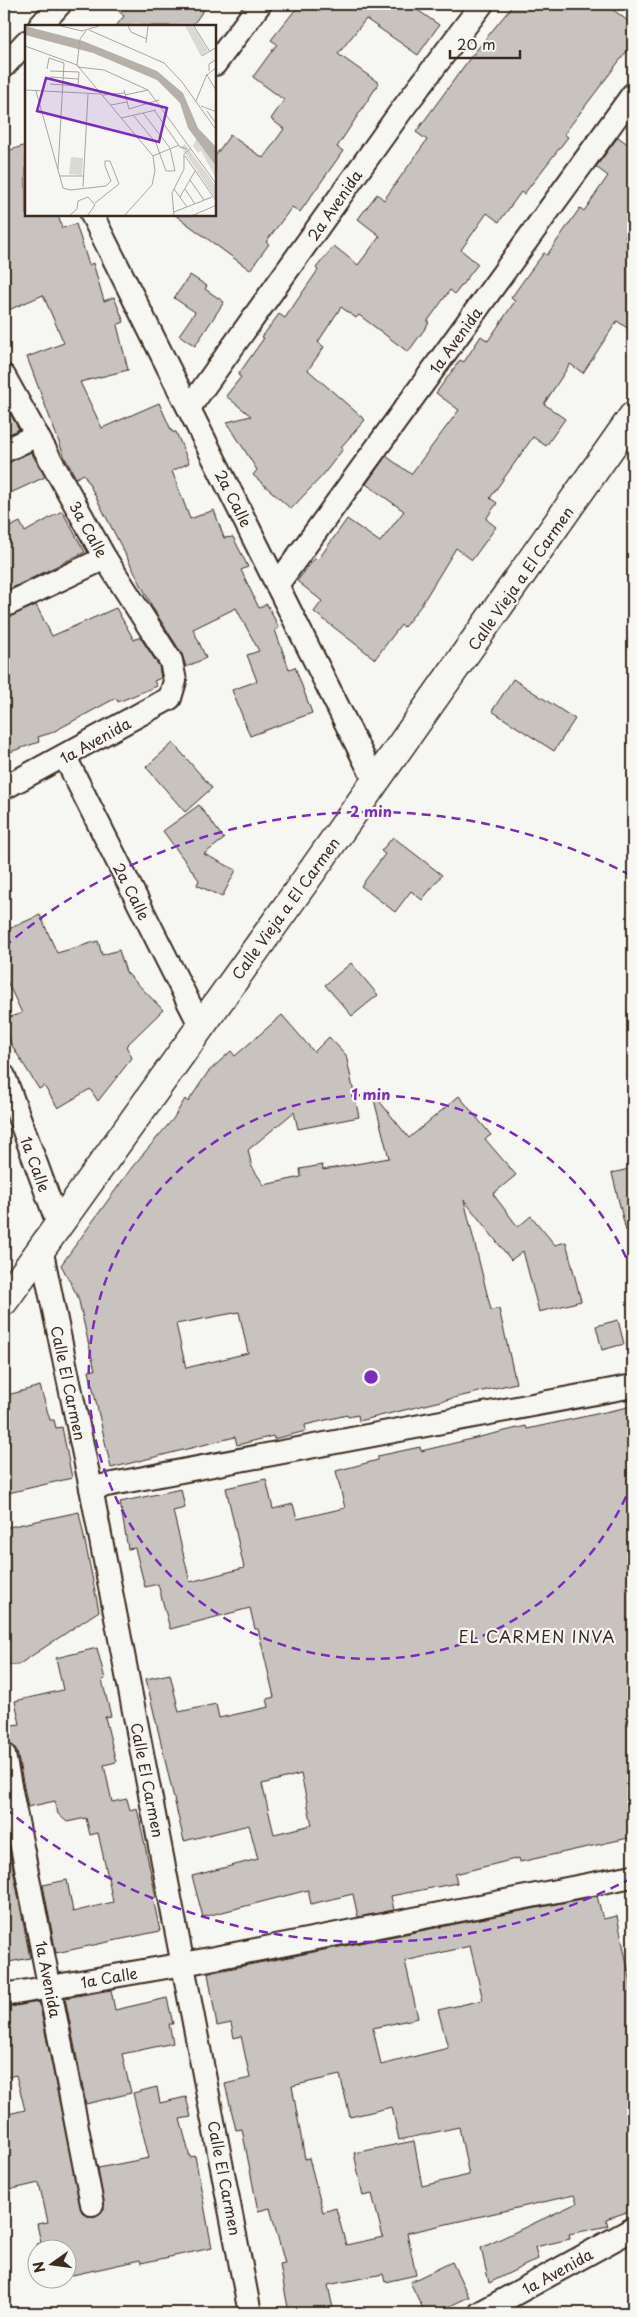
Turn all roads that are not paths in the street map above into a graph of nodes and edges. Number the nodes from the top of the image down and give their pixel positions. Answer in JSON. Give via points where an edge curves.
{"nodes":[{"id":1,"x":60,"y":4,"type":"edge"},
{"id":2,"x":260,"y":4,"type":"edge"},
{"id":3,"x":482,"y":4,"type":"edge"},
{"id":4,"x":41,"y":25,"type":"edge"},
{"id":5,"x":25,"y":43,"type":"edge"},
{"id":6,"x":216,"y":63,"type":"edge"},
{"id":7,"x":4,"y":66,"type":"edge"},
{"id":8,"x":633,"y":94,"type":"edge"},
{"id":9,"x":97,"y":218,"type":"edge"},
{"id":10,"x":4,"y":376,"type":"edge"},
{"id":11,"x":189,"y":408,"type":"junction"},
{"id":12,"x":633,"y":416,"type":"edge"},
{"id":13,"x":37,"y":435,"type":"junction"},
{"id":14,"x":4,"y":451,"type":"edge"},
{"id":15,"x":105,"y":558,"type":"junction"},
{"id":16,"x":277,"y":586,"type":"junction"},
{"id":17,"x":4,"y":606,"type":"edge"},
{"id":18,"x":175,"y":681,"type":"joint"},
{"id":19,"x":65,"y":757,"type":"junction"},
{"id":20,"x":375,"y":781,"type":"junction"},
{"id":21,"x":4,"y":788,"type":"edge"},
{"id":22,"x":200,"y":1025,"type":"junction"},
{"id":23,"x":4,"y":1076,"type":"edge"},
{"id":24,"x":58,"y":1224,"type":"junction"},
{"id":25,"x":41,"y":1248,"type":"junction"},
{"id":26,"x":4,"y":1301,"type":"edge"},
{"id":27,"x":633,"y":1386,"type":"edge"},
{"id":28,"x":91,"y":1488,"type":"junction"},
{"id":29,"x":4,"y":1755,"type":"edge"},
{"id":30,"x":633,"y":1876,"type":"edge"},
{"id":31,"x":184,"y":1964,"type":"junction"},
{"id":32,"x":51,"y":1987,"type":"junction"},
{"id":33,"x":4,"y":1995,"type":"edge"},
{"id":34,"x":92,"y":2204,"type":"dead end"},
{"id":35,"x":633,"y":2229,"type":"edge"},
{"id":36,"x":250,"y":2313,"type":"edge"},
{"id":37,"x":480,"y":2313,"type":"edge"}],
"edges":[{"from":1,"to":4,"type":"street"},
{"from":2,"to":6,"type":"street"},
{"from":3,"to":11,"type":"street","name":"2a Avenida","via":[[401,111]]},
{"from":5,"to":7,"type":"street"},
{"from":8,"to":16,"type":"street","name":"1a Avenida"},
{"from":9,"to":11,"type":"street","name":"2a Calle"},
{"from":10,"to":13,"type":"street","name":"3a Calle"},
{"from":11,"to":16,"type":"street","name":"2a Calle"},
{"from":12,"to":20,"type":"street","name":"Calle Vieja a El Carmen"},
{"from":13,"to":14,"type":"street"},
{"from":13,"to":15,"type":"street","name":"3a Calle"},
{"from":15,"to":17,"type":"street"},
{"from":15,"to":18,"type":"street","name":"3a Calle","via":[[171,662]]},
{"from":16,"to":20,"type":"street","name":"2a Calle"},
{"from":18,"to":19,"type":"street","name":"1a Avenida","via":[[170,698]]},
{"from":19,"to":21,"type":"street","name":"1a Avenida"},
{"from":19,"to":22,"type":"street","name":"2a Calle"},
{"from":20,"to":22,"type":"street","name":"Calle Vieja a El Carmen"},
{"from":22,"to":24,"type":"street","name":"Calle Vieja a El Carmen"},
{"from":23,"to":24,"type":"street","name":"1a Calle"},
{"from":24,"to":25,"type":"street","name":"Calle Vieja a El Carmen"},
{"from":25,"to":26,"type":"street","name":"Calle Vieja a El Carmen"},
{"from":25,"to":28,"type":"street","name":"Calle El Carmen"},
{"from":27,"to":28,"type":"street"},
{"from":28,"to":31,"type":"street","name":"Calle El Carmen"},
{"from":29,"to":32,"type":"street","name":"1a Avenida"},
{"from":30,"to":31,"type":"street","name":"1a Calle"},
{"from":31,"to":32,"type":"street","name":"1a Calle"},
{"from":31,"to":36,"type":"street","name":"Calle El Carmen"},
{"from":32,"to":33,"type":"street","name":"1a Calle"},
{"from":32,"to":34,"type":"street","name":"1a Avenida"},
{"from":35,"to":37,"type":"street","name":"1a Avenida"}]}
